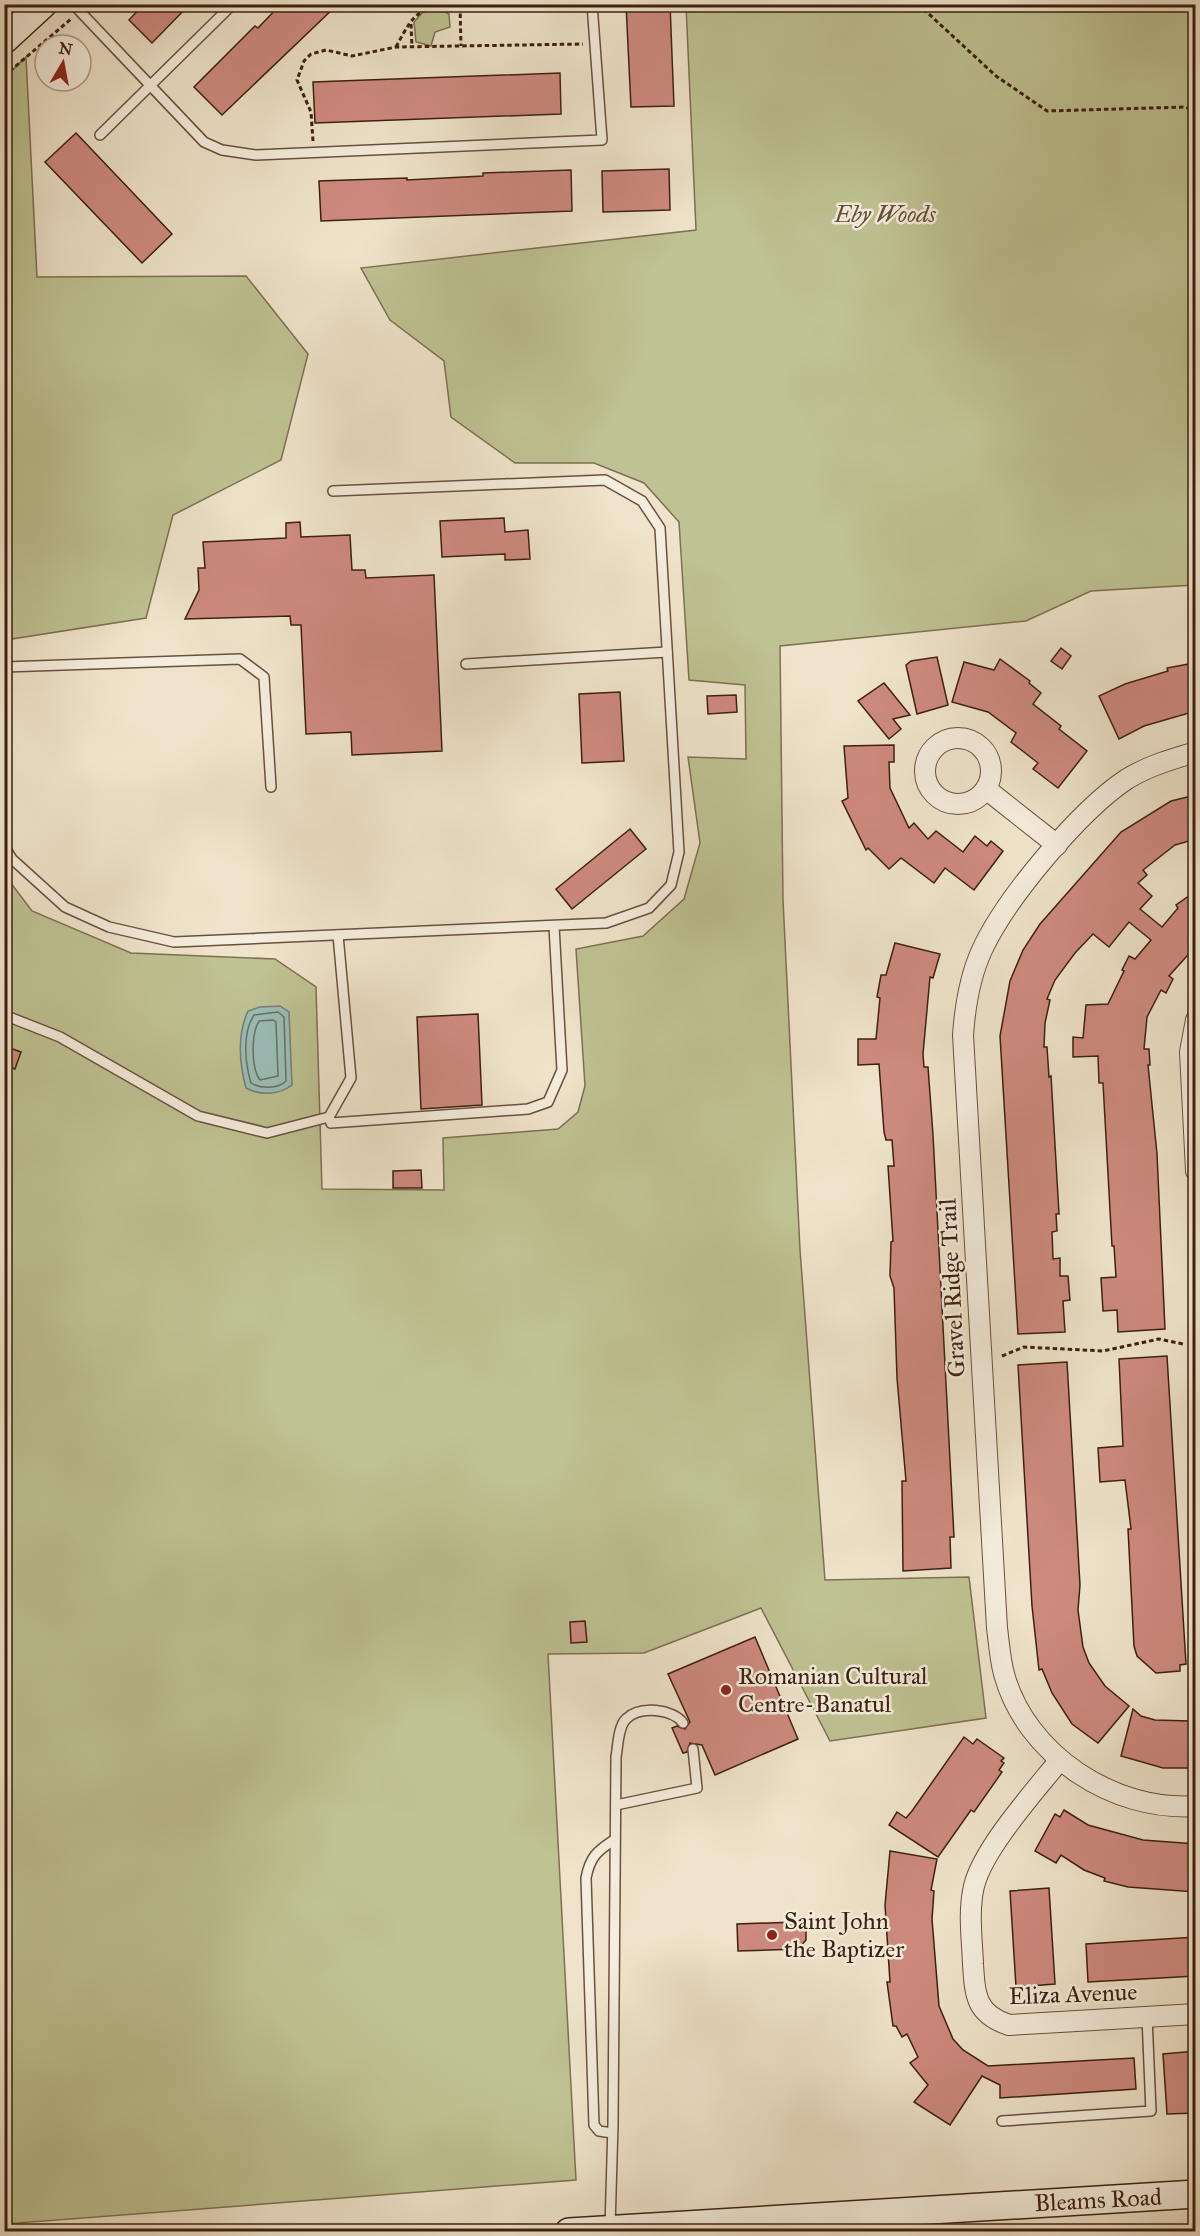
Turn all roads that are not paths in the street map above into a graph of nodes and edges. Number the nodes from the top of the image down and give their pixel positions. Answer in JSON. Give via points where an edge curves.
{"nodes":[{"id":1,"x":42,"y":4,"type":"edge"},
{"id":2,"x":73,"y":4,"type":"edge"},
{"id":3,"x":233,"y":4,"type":"edge"},
{"id":4,"x":592,"y":4,"type":"edge"},
{"id":5,"x":4,"y":40,"type":"edge"},
{"id":6,"x":149,"y":85,"type":"junction"},
{"id":7,"x":100,"y":135,"type":"dead end"},
{"id":8,"x":333,"y":491,"type":"dead end"},
{"id":9,"x":667,"y":652,"type":"junction"},
{"id":10,"x":466,"y":664,"type":"dead end"},
{"id":11,"x":4,"y":667,"type":"edge"},
{"id":12,"x":1196,"y":752,"type":"edge"},
{"id":13,"x":271,"y":787,"type":"dead end"},
{"id":14,"x":986,"y":789,"type":"dead end"},
{"id":15,"x":1057,"y":845,"type":"junction"},
{"id":16,"x":4,"y":846,"type":"edge"},
{"id":17,"x":554,"y":926,"type":"junction"},
{"id":18,"x":338,"y":935,"type":"junction"},
{"id":19,"x":4,"y":1015,"type":"edge"},
{"id":20,"x":1196,"y":1020,"type":"edge"},
{"id":21,"x":329,"y":1117,"type":"junction"},
{"id":22,"x":1196,"y":1171,"type":"edge"},
{"id":23,"x":683,"y":1724,"type":"dead end"},
{"id":24,"x":693,"y":1749,"type":"dead end"},
{"id":25,"x":1059,"y":1761,"type":"junction"},
{"id":26,"x":616,"y":1805,"type":"junction"},
{"id":27,"x":1196,"y":1806,"type":"edge"},
{"id":28,"x":614,"y":1840,"type":"junction"},
{"id":29,"x":1196,"y":2014,"type":"edge"},
{"id":30,"x":1147,"y":2017,"type":"junction"},
{"id":31,"x":1002,"y":2121,"type":"dead end"},
{"id":32,"x":612,"y":2133,"type":"junction"},
{"id":33,"x":1196,"y":2194,"type":"edge"},
{"id":34,"x":610,"y":2229,"type":"junction"},
{"id":35,"x":568,"y":2232,"type":"edge"}],
"edges":[{"from":1,"to":5,"type":"main road"},
{"from":2,"to":6,"type":"lane"},
{"from":3,"to":6,"type":"lane"},
{"from":4,"to":6,"type":"lane","via":[[602,140],[256,155],[222,150],[204,142]]},
{"from":6,"to":7,"type":"lane"},
{"from":8,"to":9,"type":"lane","via":[[605,480],[642,501],[660,528]]},
{"from":9,"to":10,"type":"lane"},
{"from":9,"to":17,"type":"lane","via":[[679,852],[671,885],[649,908],[606,923]]},
{"from":11,"to":13,"type":"lane","via":[[240,658],[264,677]]},
{"from":12,"to":15,"type":"street","name":"Gravel Ridge Trail","via":[[1128,779],[1093,806]]},
{"from":14,"to":15,"type":"street"},
{"from":15,"to":25,"type":"street","name":"Gravel Ridge Trail","via":[[1007,908],[982,950],[965,1011],[963,1035],[997,1628],[1004,1675],[1021,1712]]},
{"from":16,"to":18,"type":"lane","via":[[12,859],[65,907],[109,927],[174,942]]},
{"from":17,"to":18,"type":"lane"},
{"from":17,"to":21,"type":"lane","via":[[562,1071],[548,1102],[528,1109],[331,1123]]},
{"from":18,"to":21,"type":"lane","via":[[351,1078]]},
{"from":19,"to":21,"type":"lane","via":[[60,1037],[198,1116],[267,1133]]},
{"from":20,"to":22,"type":"street","via":[[1190,1052]]},
{"from":23,"to":26,"type":"lane","via":[[678,1716],[663,1711],[638,1713],[626,1719],[616,1756]]},
{"from":24,"to":26,"type":"lane","via":[[697,1788]]},
{"from":25,"to":27,"type":"street","name":"Gravel Ridge Trail","via":[[1100,1786],[1149,1803]]},
{"from":25,"to":30,"type":"street","name":"Eliza Avenue","via":[[1003,1834],[975,1884],[971,1906],[977,1999],[989,2016],[1009,2025]]},
{"from":26,"to":28,"type":"lane"},
{"from":28,"to":32,"type":"lane"},
{"from":28,"to":32,"type":"lane","via":[[596,1852],[586,1878],[594,2125],[599,2131]]},
{"from":29,"to":30,"type":"street","name":"Eliza Avenue"},
{"from":30,"to":31,"type":"lane","via":[[1151,2111]]},
{"from":32,"to":34,"type":"lane"},
{"from":33,"to":34,"type":"main road","name":"Bleams Road"},
{"from":34,"to":35,"type":"main road","name":"Bleams Road"}]}
